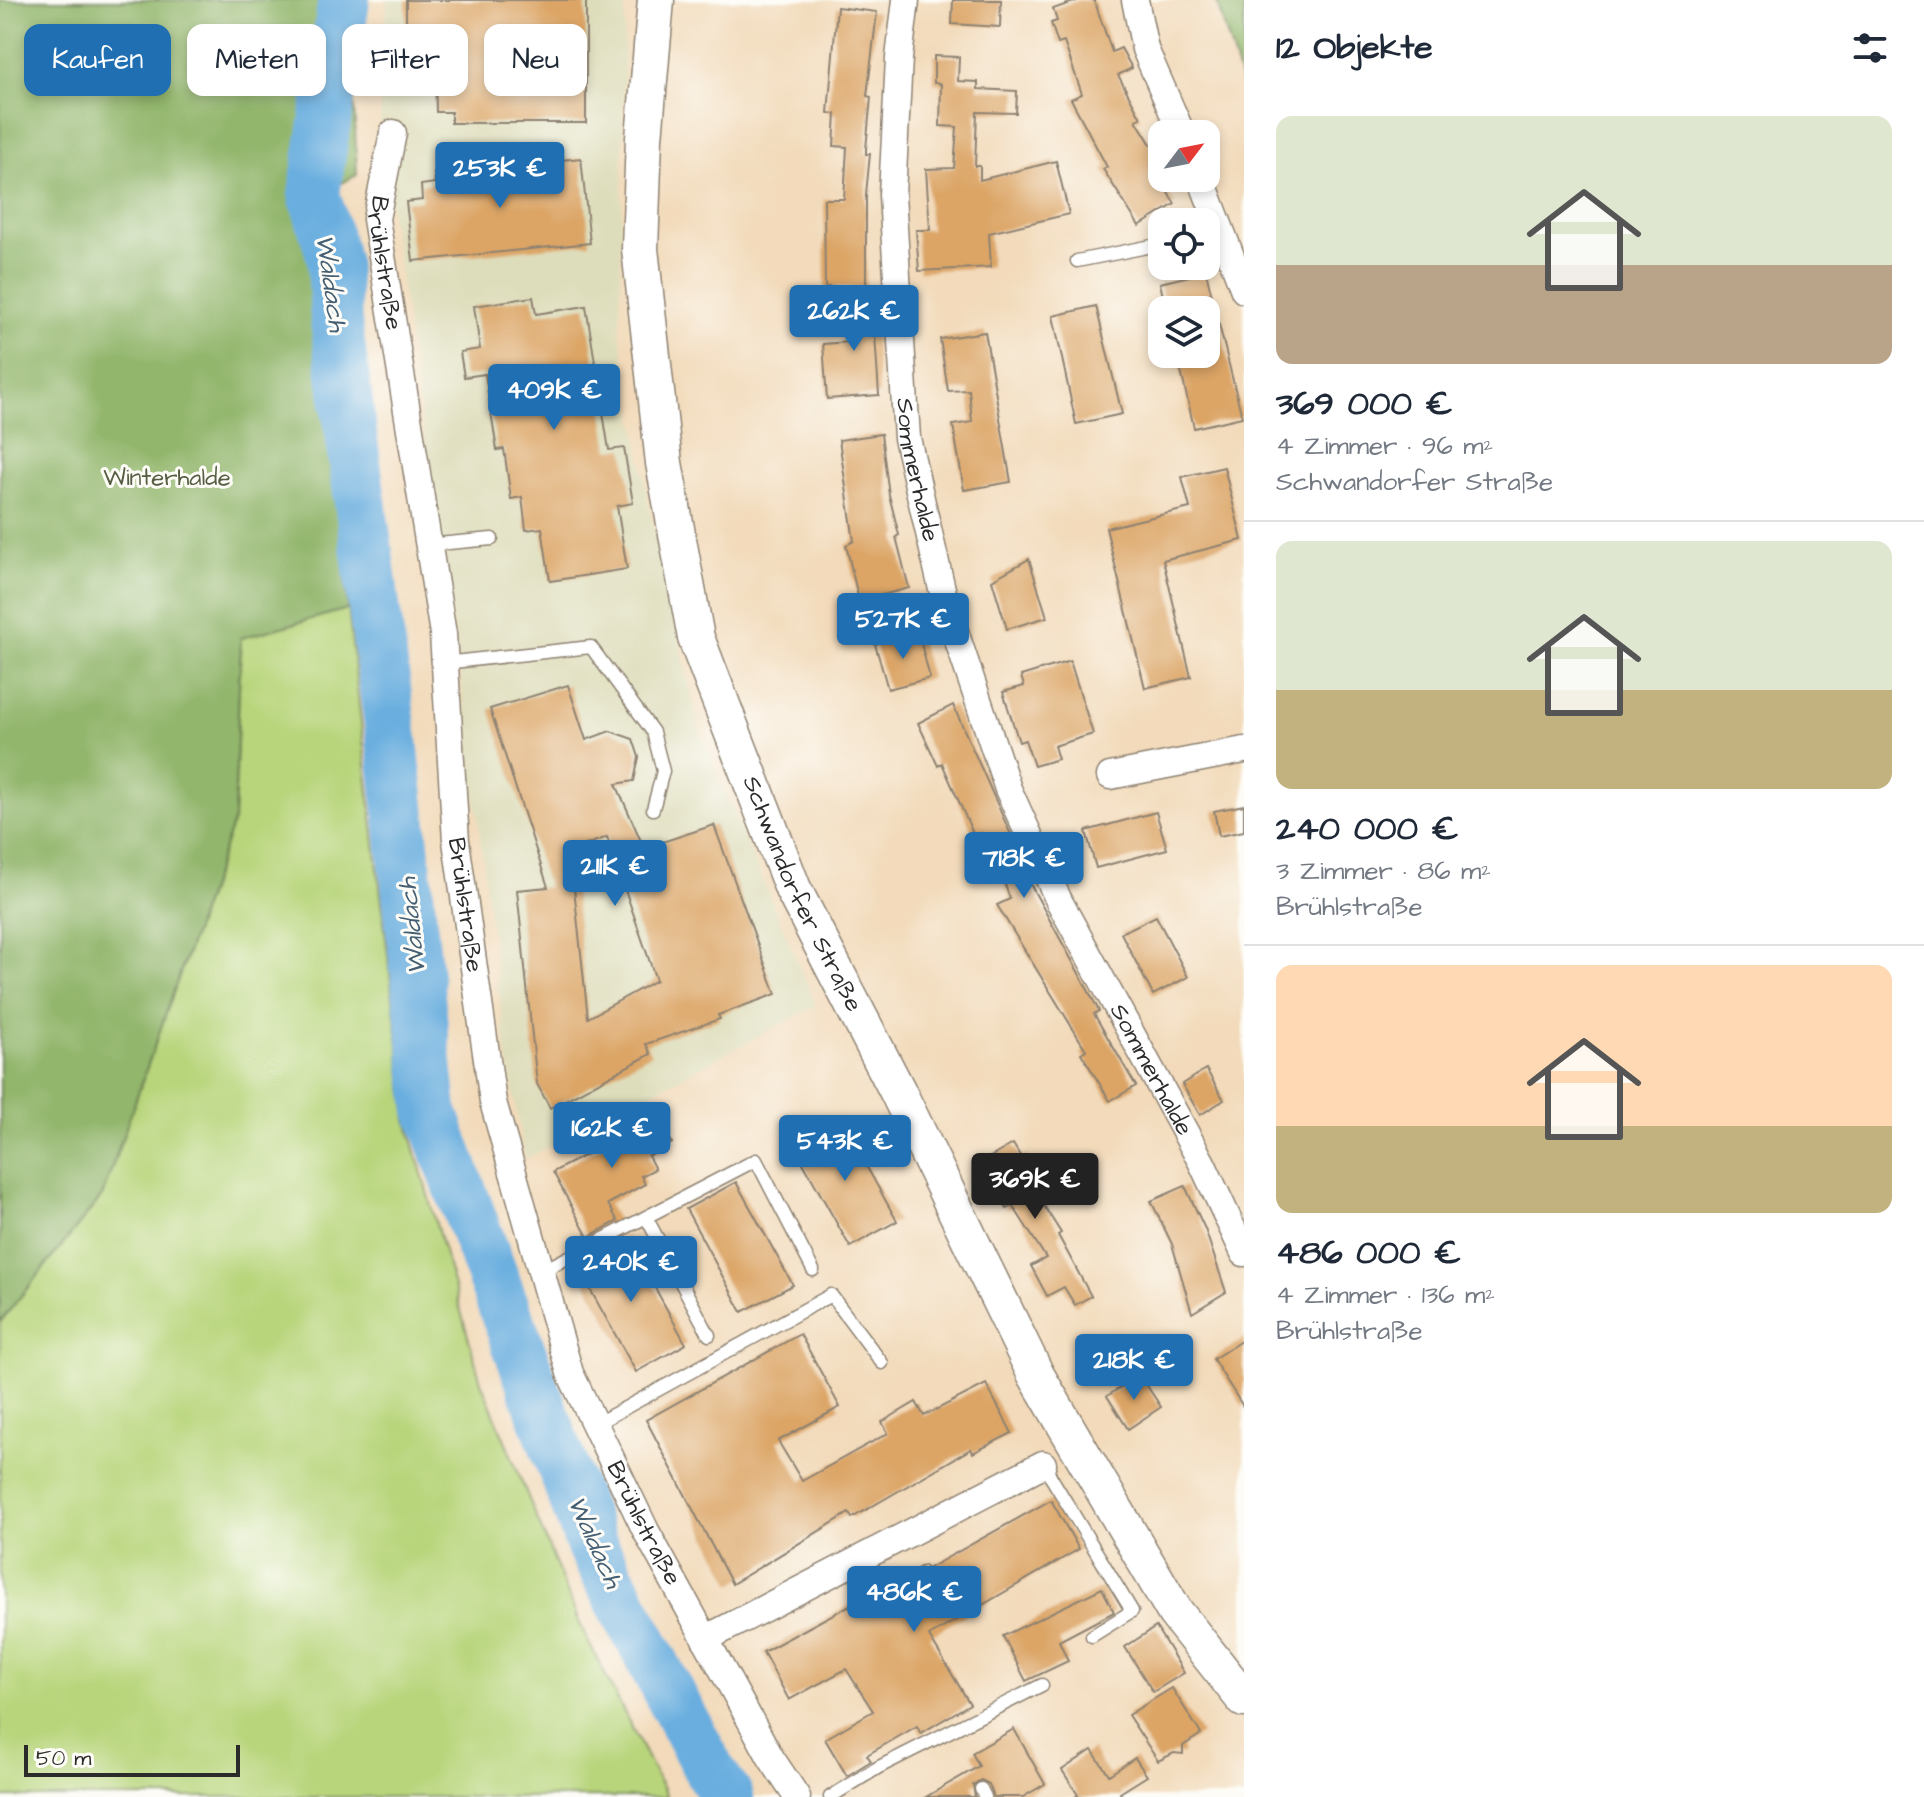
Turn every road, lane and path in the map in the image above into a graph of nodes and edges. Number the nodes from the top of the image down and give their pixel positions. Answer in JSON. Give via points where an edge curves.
{"nodes":[{"id":1,"x":656,"y":0,"type":"edge"},
{"id":2,"x":906,"y":0,"type":"edge"},
{"id":3,"x":1135,"y":0,"type":"edge"},
{"id":4,"x":1176,"y":120,"type":"edge"},
{"id":5,"x":393,"y":133,"type":"dead end"},
{"id":6,"x":1220,"y":243,"type":"edge"},
{"id":7,"x":1148,"y":247,"type":"edge"},
{"id":8,"x":1077,"y":261,"type":"dead end"},
{"id":9,"x":1244,"y":290,"type":"edge"},
{"id":10,"x":492,"y":539,"type":"dead end"},
{"id":11,"x":427,"y":545,"type":"junction"},
{"id":12,"x":444,"y":663,"type":"junction"},
{"id":13,"x":1244,"y":750,"type":"edge"},
{"id":14,"x":1110,"y":776,"type":"dead end"},
{"id":15,"x":653,"y":809,"type":"dead end"},
{"id":16,"x":646,"y":1217,"type":"junction"},
{"id":17,"x":1244,"y":1253,"type":"edge"},
{"id":18,"x":813,"y":1270,"type":"dead end"},
{"id":19,"x":542,"y":1271,"type":"junction"},
{"id":20,"x":709,"y":1335,"type":"dead end"},
{"id":21,"x":882,"y":1363,"type":"dead end"},
{"id":22,"x":594,"y":1425,"type":"junction"},
{"id":23,"x":1043,"y":1464,"type":"joint"},
{"id":24,"x":1092,"y":1636,"type":"dead end"},
{"id":25,"x":705,"y":1639,"type":"junction"},
{"id":26,"x":1042,"y":1685,"type":"dead end"},
{"id":27,"x":1244,"y":1699,"type":"edge"},
{"id":28,"x":797,"y":1797,"type":"edge"},
{"id":29,"x":830,"y":1797,"type":"edge"}],
"edges":[{"from":1,"to":27,"type":"main road","name":"Schwandorfer Straße","via":[[640,249],[664,463],[696,638],[793,889],[1036,1375],[1175,1612]]},
{"from":2,"to":17,"type":"street","name":"Sommerhalde","via":[[892,195],[907,438],[945,602],[1008,789],[1059,901],[1202,1163]]},
{"from":3,"to":4,"type":"street","via":[[1145,49]]},
{"from":5,"to":11,"type":"street","name":"Brühlstraße","via":[[376,219]]},
{"from":6,"to":9,"type":"street"},
{"from":7,"to":8,"type":"lane"},
{"from":10,"to":11,"type":"lane"},
{"from":11,"to":12,"type":"street","name":"Brühlstraße"},
{"from":12,"to":15,"type":"lane","via":[[591,647],[653,732],[663,771]]},
{"from":12,"to":19,"type":"street","name":"Brühlstraße","via":[[456,841],[493,1102]]},
{"from":13,"to":14,"type":"street"},
{"from":16,"to":18,"type":"lane","via":[[756,1160]]},
{"from":16,"to":19,"type":"lane"},
{"from":16,"to":20,"type":"lane"},
{"from":19,"to":22,"type":"street","name":"Brühlstraße","via":[[570,1373]]},
{"from":21,"to":22,"type":"lane","via":[[831,1295]]},
{"from":22,"to":25,"type":"street","name":"Brühlstraße"},
{"from":23,"to":24,"type":"lane","via":[[1132,1611]]},
{"from":23,"to":25,"type":"street"},
{"from":25,"to":28,"type":"street","name":"Brühlstraße"},
{"from":26,"to":29,"type":"lane"}]}
